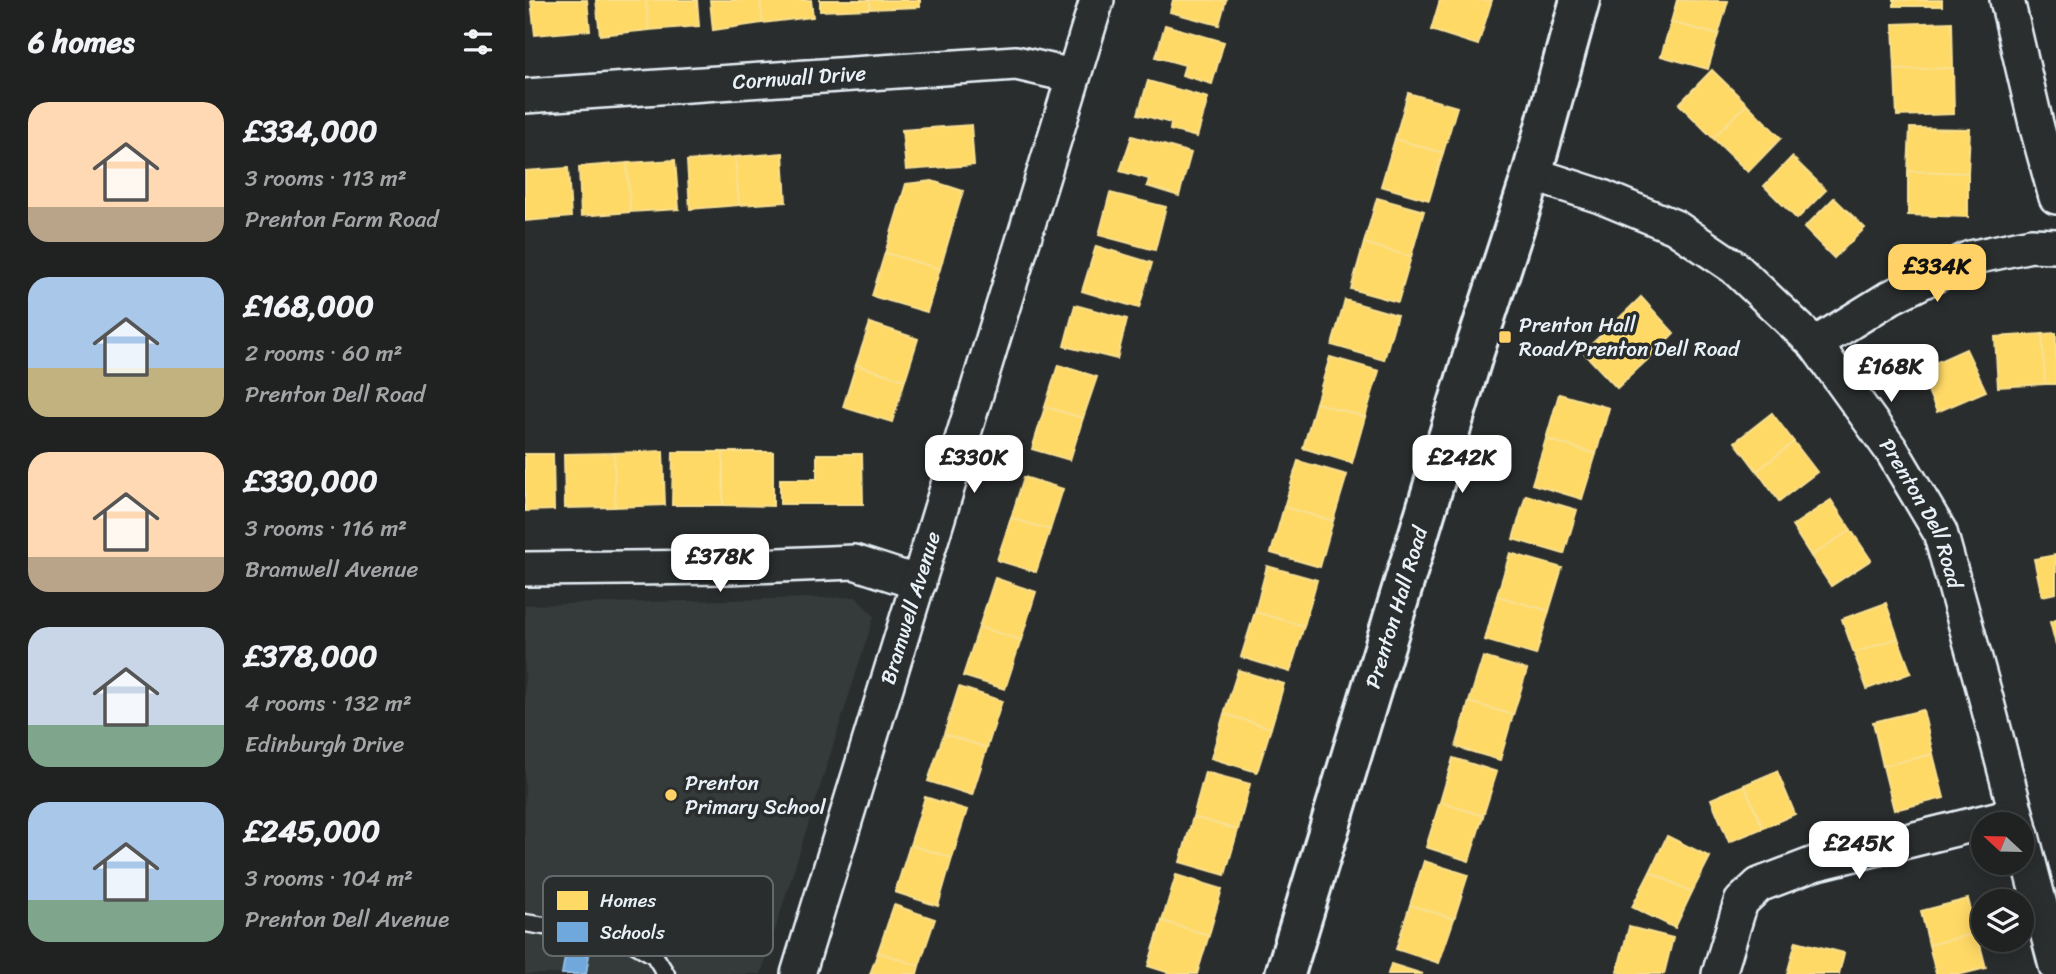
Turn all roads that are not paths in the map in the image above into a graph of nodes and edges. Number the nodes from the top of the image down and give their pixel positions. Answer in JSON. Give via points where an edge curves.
{"nodes":[{"id":1,"x":1097,"y":0,"type":"edge"},
{"id":2,"x":1580,"y":0,"type":"edge"},
{"id":3,"x":2007,"y":0,"type":"edge"},
{"id":4,"x":1073,"y":76,"type":"junction"},
{"id":5,"x":525,"y":96,"type":"edge"},
{"id":6,"x":1532,"y":174,"type":"junction"},
{"id":7,"x":2056,"y":197,"type":"edge"},
{"id":8,"x":2056,"y":246,"type":"edge"},
{"id":9,"x":1815,"y":344,"type":"junction"},
{"id":10,"x":525,"y":569,"type":"edge"},
{"id":11,"x":919,"y":583,"type":"junction"},
{"id":12,"x":2016,"y":812,"type":"edge"},
{"id":13,"x":1971,"y":833,"type":"edge"},
{"id":14,"x":2032,"y":875,"type":"edge"},
{"id":15,"x":525,"y":923,"type":"edge"},
{"id":16,"x":543,"y":926,"type":"edge"},
{"id":17,"x":655,"y":956,"type":"edge"},
{"id":18,"x":2056,"y":967,"type":"edge"},
{"id":19,"x":666,"y":974,"type":"edge"},
{"id":20,"x":798,"y":974,"type":"edge"},
{"id":21,"x":1285,"y":974,"type":"edge"},
{"id":22,"x":1719,"y":974,"type":"edge"}],
"edges":[{"from":1,"to":4,"type":"street","name":"Bramwell Avenue"},
{"from":2,"to":6,"type":"street","name":"Prenton Hall Road"},
{"from":3,"to":7,"type":"street"},
{"from":4,"to":5,"type":"street","name":"Cornwall Drive","via":[[1016,63]]},
{"from":4,"to":11,"type":"street","name":"Bramwell Avenue"},
{"from":6,"to":9,"type":"street","name":"Prenton Dell Road","via":[[1675,228],[1734,267]]},
{"from":6,"to":21,"type":"street","name":"Prenton Hall Road"},
{"from":8,"to":9,"type":"street","via":[[1970,258],[1891,297]]},
{"from":9,"to":12,"type":"street","name":"Prenton Dell Road","via":[[1892,452],[1940,532]]},
{"from":10,"to":11,"type":"street","via":[[854,562]]},
{"from":11,"to":20,"type":"street","name":"Bramwell Avenue"},
{"from":13,"to":22,"type":"street","via":[[1814,864],[1759,885],[1741,902]]},
{"from":14,"to":18,"type":"street","name":"Prenton Dell Road"},
{"from":15,"to":16,"type":"lane"},
{"from":17,"to":19,"type":"lane"}]}
